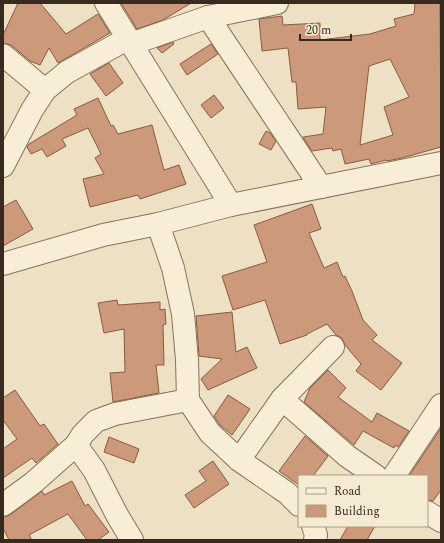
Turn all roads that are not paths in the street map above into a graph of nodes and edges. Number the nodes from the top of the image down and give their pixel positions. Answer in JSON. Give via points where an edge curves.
{"nodes":[{"id":1,"x":106,"y":3,"type":"edge"},
{"id":2,"x":277,"y":3,"type":"edge"},
{"id":3,"x":208,"y":17,"type":"junction"},
{"id":4,"x":129,"y":41,"type":"junction"},
{"id":5,"x":3,"y":55,"type":"edge"},
{"id":6,"x":45,"y":90,"type":"junction"},
{"id":7,"x":441,"y":163,"type":"edge"},
{"id":8,"x":3,"y":166,"type":"edge"},
{"id":9,"x":321,"y":187,"type":"junction"},
{"id":10,"x":231,"y":205,"type":"junction"},
{"id":11,"x":158,"y":224,"type":"junction"},
{"id":12,"x":3,"y":264,"type":"edge"},
{"id":13,"x":333,"y":347,"type":"dead end"},
{"id":14,"x":282,"y":399,"type":"junction"},
{"id":15,"x":188,"y":400,"type":"junction"},
{"id":16,"x":441,"y":405,"type":"edge"},
{"id":17,"x":76,"y":445,"type":"junction"},
{"id":18,"x":239,"y":460,"type":"junction"},
{"id":19,"x":375,"y":475,"type":"edge"},
{"id":20,"x":395,"y":475,"type":"edge"},
{"id":21,"x":298,"y":504,"type":"edge"},
{"id":22,"x":3,"y":505,"type":"edge"},
{"id":23,"x":428,"y":513,"type":"edge"},
{"id":24,"x":441,"y":521,"type":"edge"},
{"id":25,"x":313,"y":527,"type":"edge"},
{"id":26,"x":128,"y":539,"type":"edge"},
{"id":27,"x":315,"y":540,"type":"edge"}],
"edges":[{"from":1,"to":4,"type":"street"},
{"from":2,"to":3,"type":"street"},
{"from":3,"to":4,"type":"street"},
{"from":3,"to":9,"type":"street"},
{"from":4,"to":6,"type":"street","via":[[68,72]]},
{"from":4,"to":10,"type":"street"},
{"from":5,"to":6,"type":"street"},
{"from":6,"to":8,"type":"street"},
{"from":7,"to":9,"type":"street"},
{"from":9,"to":10,"type":"street"},
{"from":10,"to":11,"type":"street"},
{"from":11,"to":12,"type":"street","via":[[103,235]]},
{"from":11,"to":15,"type":"street","via":[[173,268],[183,314]]},
{"from":13,"to":14,"type":"street"},
{"from":14,"to":18,"type":"street"},
{"from":14,"to":19,"type":"street","via":[[348,456]]},
{"from":15,"to":17,"type":"street","via":[[115,414],[96,421]]},
{"from":15,"to":18,"type":"street","via":[[210,433]]},
{"from":16,"to":20,"type":"street"},
{"from":17,"to":22,"type":"street","via":[[33,483]]},
{"from":17,"to":26,"type":"street","via":[[94,470]]},
{"from":18,"to":21,"type":"street","via":[[287,493]]},
{"from":23,"to":24,"type":"street"},
{"from":25,"to":27,"type":"street"}]}
